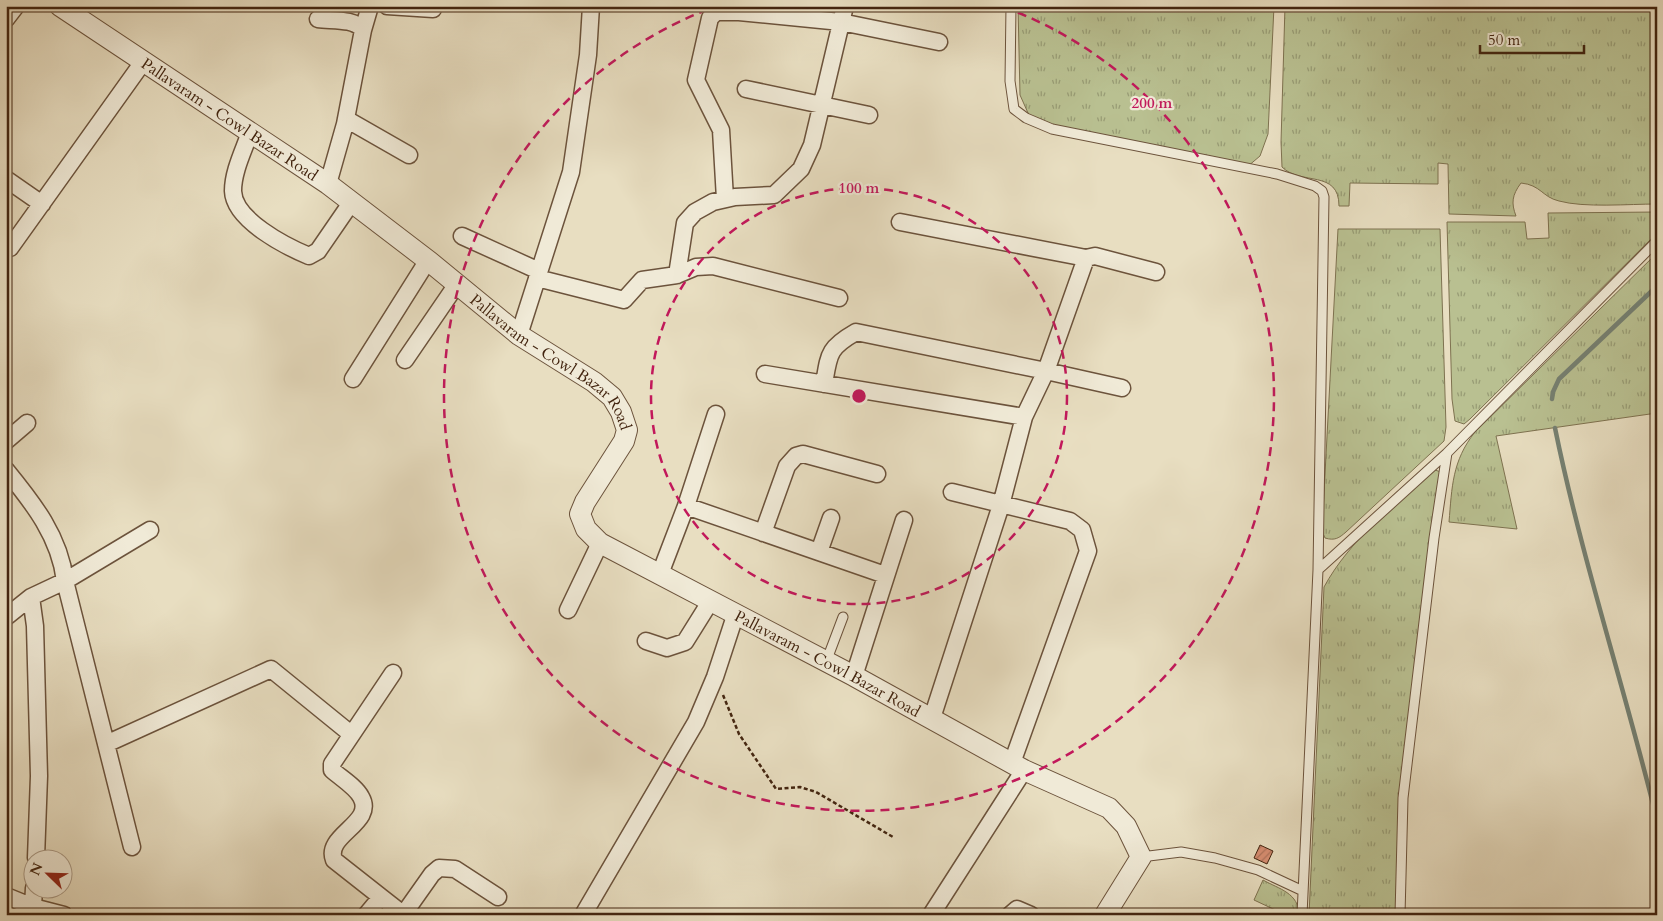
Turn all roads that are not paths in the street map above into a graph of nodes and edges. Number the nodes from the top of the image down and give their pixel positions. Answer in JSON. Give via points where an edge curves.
{"nodes":[{"id":1,"x":16,"y":6,"type":"edge"},
{"id":2,"x":60,"y":6,"type":"edge"},
{"id":3,"x":370,"y":6,"type":"edge"},
{"id":4,"x":387,"y":6,"type":"edge"},
{"id":5,"x":591,"y":6,"type":"edge"},
{"id":6,"x":1011,"y":6,"type":"edge"},
{"id":7,"x":433,"y":9,"type":"dead end"},
{"id":8,"x":740,"y":9,"type":"edge"},
{"id":9,"x":843,"y":14,"type":"edge"},
{"id":10,"x":6,"y":19,"type":"edge"},
{"id":11,"x":318,"y":19,"type":"dead end"},
{"id":12,"x":362,"y":30,"type":"junction"},
{"id":13,"x":939,"y":42,"type":"dead end"},
{"id":14,"x":143,"y":62,"type":"junction"},
{"id":15,"x":746,"y":89,"type":"dead end"},
{"id":16,"x":821,"y":105,"type":"junction"},
{"id":17,"x":869,"y":115,"type":"dead end"},
{"id":18,"x":346,"y":119,"type":"junction"},
{"id":19,"x":250,"y":132,"type":"junction"},
{"id":20,"x":409,"y":155,"type":"dead end"},
{"id":21,"x":6,"y":179,"type":"edge"},
{"id":22,"x":328,"y":184,"type":"junction"},
{"id":23,"x":725,"y":199,"type":"junction"},
{"id":24,"x":42,"y":204,"type":"junction"},
{"id":25,"x":350,"y":204,"type":"junction"},
{"id":26,"x":900,"y":222,"type":"dead end"},
{"id":27,"x":462,"y":236,"type":"dead end"},
{"id":28,"x":1657,"y":241,"type":"edge"},
{"id":29,"x":10,"y":248,"type":"dead end"},
{"id":30,"x":1086,"y":258,"type":"junction"},
{"id":31,"x":428,"y":260,"type":"junction"},
{"id":32,"x":1156,"y":272,"type":"dead end"},
{"id":33,"x":538,"y":274,"type":"junction"},
{"id":34,"x":677,"y":275,"type":"junction"},
{"id":35,"x":457,"y":284,"type":"junction"},
{"id":36,"x":839,"y":298,"type":"dead end"},
{"id":37,"x":519,"y":335,"type":"junction"},
{"id":38,"x":406,"y":360,"type":"dead end"},
{"id":39,"x":1046,"y":371,"type":"junction"},
{"id":40,"x":765,"y":374,"type":"dead end"},
{"id":41,"x":353,"y":379,"type":"dead end"},
{"id":42,"x":824,"y":384,"type":"junction"},
{"id":43,"x":1122,"y":388,"type":"dead end"},
{"id":44,"x":716,"y":414,"type":"dead end"},
{"id":45,"x":1024,"y":416,"type":"junction"},
{"id":46,"x":27,"y":423,"type":"dead end"},
{"id":47,"x":6,"y":441,"type":"edge"},
{"id":48,"x":1447,"y":453,"type":"junction"},
{"id":49,"x":6,"y":470,"type":"edge"},
{"id":50,"x":877,"y":474,"type":"dead end"},
{"id":51,"x":952,"y":492,"type":"dead end"},
{"id":52,"x":686,"y":506,"type":"junction"},
{"id":53,"x":1001,"y":506,"type":"junction"},
{"id":54,"x":831,"y":518,"type":"dead end"},
{"id":55,"x":904,"y":520,"type":"dead end"},
{"id":56,"x":150,"y":530,"type":"dead end"},
{"id":57,"x":763,"y":533,"type":"junction"},
{"id":58,"x":600,"y":544,"type":"junction"},
{"id":59,"x":818,"y":552,"type":"junction"},
{"id":60,"x":1318,"y":570,"type":"junction"},
{"id":61,"x":660,"y":574,"type":"junction"},
{"id":62,"x":886,"y":575,"type":"junction"},
{"id":63,"x":65,"y":581,"type":"junction"},
{"id":64,"x":31,"y":597,"type":"junction"},
{"id":65,"x":710,"y":602,"type":"junction"},
{"id":66,"x":568,"y":610,"type":"dead end"},
{"id":67,"x":735,"y":616,"type":"junction"},
{"id":68,"x":6,"y":617,"type":"edge"},
{"id":69,"x":843,"y":617,"type":"dead end"},
{"id":70,"x":646,"y":641,"type":"dead end"},
{"id":71,"x":826,"y":662,"type":"junction"},
{"id":72,"x":393,"y":673,"type":"dead end"},
{"id":73,"x":854,"y":676,"type":"junction"},
{"id":74,"x":932,"y":718,"type":"junction"},
{"id":75,"x":351,"y":734,"type":"junction"},
{"id":76,"x":106,"y":744,"type":"junction"},
{"id":77,"x":1018,"y":766,"type":"junction"},
{"id":78,"x":132,"y":847,"type":"dead end"},
{"id":79,"x":36,"y":848,"type":"edge"},
{"id":80,"x":1141,"y":857,"type":"junction"},
{"id":81,"x":1303,"y":891,"type":"junction"},
{"id":82,"x":6,"y":896,"type":"edge"},
{"id":83,"x":381,"y":897,"type":"junction"},
{"id":84,"x":498,"y":897,"type":"dead end"},
{"id":85,"x":33,"y":898,"type":"edge"},
{"id":86,"x":33,"y":907,"type":"junction"},
{"id":87,"x":64,"y":915,"type":"edge"},
{"id":88,"x":366,"y":915,"type":"edge"},
{"id":89,"x":403,"y":915,"type":"edge"},
{"id":90,"x":583,"y":915,"type":"edge"},
{"id":91,"x":931,"y":915,"type":"edge"},
{"id":92,"x":1010,"y":915,"type":"edge"},
{"id":93,"x":1031,"y":915,"type":"edge"},
{"id":94,"x":1105,"y":915,"type":"edge"},
{"id":95,"x":1302,"y":915,"type":"edge"},
{"id":96,"x":1400,"y":915,"type":"edge"}],
"edges":[{"from":1,"to":10,"type":"street"},
{"from":2,"to":14,"type":"street","name":"Pallavaram - Cowl Bazar Road"},
{"from":3,"to":12,"type":"street"},
{"from":4,"to":7,"type":"street"},
{"from":5,"to":33,"type":"street","via":[[588,55],[570,172]]},
{"from":6,"to":60,"type":"lane","via":[[1010,81],[1014,109],[1026,118],[1052,129],[1277,174],[1322,191]]},
{"from":8,"to":9,"type":"street"},
{"from":8,"to":23,"type":"street","via":[[716,12],[710,18],[696,80],[721,130]]},
{"from":9,"to":13,"type":"street"},
{"from":9,"to":16,"type":"street"},
{"from":11,"to":12,"type":"street","via":[[358,24]]},
{"from":12,"to":18,"type":"street"},
{"from":14,"to":19,"type":"street","name":"Pallavaram - Cowl Bazar Road"},
{"from":14,"to":24,"type":"street"},
{"from":15,"to":16,"type":"street"},
{"from":16,"to":17,"type":"street"},
{"from":16,"to":23,"type":"street","via":[[812,145],[801,169],[783,187],[767,197]]},
{"from":18,"to":20,"type":"street"},
{"from":18,"to":22,"type":"street"},
{"from":19,"to":22,"type":"street","name":"Pallavaram - Cowl Bazar Road"},
{"from":19,"to":25,"type":"street","via":[[234,179],[233,193],[237,206],[249,222],[309,256],[318,251]]},
{"from":21,"to":24,"type":"street"},
{"from":22,"to":25,"type":"street","name":"Pallavaram - Cowl Bazar Road"},
{"from":23,"to":34,"type":"street","via":[[696,212],[685,223]]},
{"from":24,"to":29,"type":"street"},
{"from":25,"to":31,"type":"street","name":"Pallavaram - Cowl Bazar Road"},
{"from":26,"to":30,"type":"street"},
{"from":27,"to":33,"type":"street"},
{"from":28,"to":48,"type":"lane"},
{"from":30,"to":32,"type":"street","via":[[1095,256]]},
{"from":30,"to":39,"type":"street"},
{"from":31,"to":35,"type":"street","name":"Pallavaram - Cowl Bazar Road"},
{"from":31,"to":41,"type":"street"},
{"from":33,"to":34,"type":"street","via":[[624,300],[642,280]]},
{"from":33,"to":37,"type":"street"},
{"from":34,"to":36,"type":"street","via":[[696,267],[713,266]]},
{"from":35,"to":37,"type":"street","name":"Pallavaram - Cowl Bazar Road"},
{"from":35,"to":38,"type":"street"},
{"from":37,"to":58,"type":"street","name":"Pallavaram - Cowl Bazar Road","via":[[594,382],[612,398],[621,412],[626,430],[624,441],[580,514],[586,529]]},
{"from":39,"to":42,"type":"street","via":[[856,332],[840,341],[830,353]]},
{"from":39,"to":43,"type":"street"},
{"from":39,"to":45,"type":"street"},
{"from":40,"to":42,"type":"street"},
{"from":42,"to":45,"type":"street"},
{"from":44,"to":52,"type":"street"},
{"from":45,"to":53,"type":"street"},
{"from":46,"to":47,"type":"street"},
{"from":48,"to":60,"type":"lane"},
{"from":48,"to":96,"type":"lane","via":[[1403,798]]},
{"from":49,"to":63,"type":"street","via":[[46,522],[62,559]]},
{"from":50,"to":57,"type":"street","via":[[803,454],[796,456],[787,466]]},
{"from":51,"to":53,"type":"street"},
{"from":52,"to":57,"type":"street"},
{"from":52,"to":61,"type":"street"},
{"from":53,"to":74,"type":"street"},
{"from":53,"to":77,"type":"street","via":[[1070,521],[1082,530],[1088,551]]},
{"from":54,"to":59,"type":"street"},
{"from":55,"to":62,"type":"street"},
{"from":56,"to":63,"type":"street"},
{"from":57,"to":59,"type":"street"},
{"from":58,"to":61,"type":"street","name":"Pallavaram - Cowl Bazar Road"},
{"from":58,"to":66,"type":"street"},
{"from":59,"to":62,"type":"street"},
{"from":60,"to":81,"type":"lane"},
{"from":61,"to":65,"type":"street","name":"Pallavaram - Cowl Bazar Road"},
{"from":62,"to":73,"type":"street"},
{"from":63,"to":64,"type":"street"},
{"from":63,"to":76,"type":"street"},
{"from":64,"to":68,"type":"street"},
{"from":64,"to":79,"type":"street","via":[[35,626],[39,776]]},
{"from":65,"to":67,"type":"street","name":"Pallavaram - Cowl Bazar Road"},
{"from":65,"to":70,"type":"street","via":[[685,642],[667,648]]},
{"from":67,"to":71,"type":"street","name":"Pallavaram - Cowl Bazar Road"},
{"from":67,"to":90,"type":"street","via":[[696,722]]},
{"from":69,"to":71,"type":"lane"},
{"from":71,"to":73,"type":"street","name":"Pallavaram - Cowl Bazar Road"},
{"from":72,"to":75,"type":"street"},
{"from":73,"to":74,"type":"street","name":"Pallavaram - Cowl Bazar Road"},
{"from":74,"to":77,"type":"street","name":"Pallavaram - Cowl Bazar Road"},
{"from":75,"to":76,"type":"street","via":[[271,669]]},
{"from":75,"to":83,"type":"street","via":[[335,757],[332,770],[361,796],[364,807],[361,816],[333,847],[332,854],[334,860]]},
{"from":76,"to":78,"type":"street"},
{"from":77,"to":80,"type":"street","name":"Pallavaram - Cowl Bazar Road","via":[[1109,808],[1126,826]]},
{"from":77,"to":91,"type":"street"},
{"from":80,"to":81,"type":"lane","via":[[1181,852],[1214,858],[1258,870]]},
{"from":80,"to":94,"type":"street"},
{"from":81,"to":95,"type":"lane"},
{"from":82,"to":86,"type":"street"},
{"from":83,"to":88,"type":"street"},
{"from":83,"to":89,"type":"street"},
{"from":84,"to":89,"type":"street","via":[[455,869],[439,868]]},
{"from":85,"to":86,"type":"street"},
{"from":86,"to":87,"type":"street"},
{"from":92,"to":93,"type":"street","via":[[1017,909]]}]}
